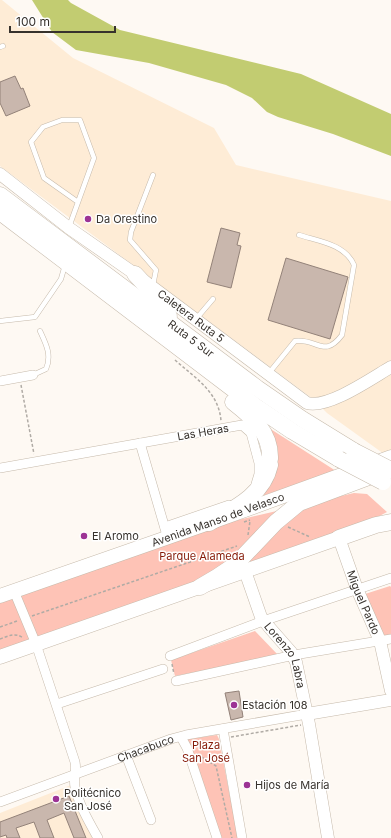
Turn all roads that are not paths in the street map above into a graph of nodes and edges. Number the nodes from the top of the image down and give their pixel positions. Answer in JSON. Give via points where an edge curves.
{"nodes":[{"id":1,"x":0,"y":174,"type":"edge"},
{"id":2,"x":153,"y":175,"type":"dead end"},
{"id":3,"x":0,"y":195,"type":"edge"},
{"id":4,"x":78,"y":202,"type":"junction"},
{"id":5,"x":0,"y":212,"type":"edge"},
{"id":6,"x":69,"y":228,"type":"junction"},
{"id":7,"x":299,"y":235,"type":"dead end"},
{"id":8,"x":66,"y":261,"type":"junction"},
{"id":9,"x":135,"y":274,"type":"junction"},
{"id":10,"x":152,"y":286,"type":"junction"},
{"id":11,"x":213,"y":299,"type":"dead end"},
{"id":12,"x":133,"y":313,"type":"junction"},
{"id":13,"x":196,"y":319,"type":"junction"},
{"id":14,"x":0,"y":321,"type":"edge"},
{"id":15,"x":40,"y":331,"type":"dead end"},
{"id":16,"x":183,"y":332,"type":"junction"},
{"id":17,"x":391,"y":366,"type":"edge"},
{"id":18,"x":268,"y":374,"type":"junction"},
{"id":19,"x":33,"y":375,"type":"joint"},
{"id":20,"x":0,"y":381,"type":"edge"},
{"id":21,"x":140,"y":443,"type":"junction"},
{"id":22,"x":391,"y":457,"type":"edge"},
{"id":23,"x":0,"y":468,"type":"edge"},
{"id":24,"x":389,"y":477,"type":"edge"},
{"id":25,"x":391,"y":522,"type":"edge"},
{"id":26,"x":209,"y":524,"type":"junction"},
{"id":27,"x":166,"y":533,"type":"junction"},
{"id":28,"x":332,"y":541,"type":"junction"},
{"id":29,"x":242,"y":558,"type":"junction"},
{"id":30,"x":391,"y":578,"type":"edge"},
{"id":31,"x":200,"y":587,"type":"joint"},
{"id":32,"x":357,"y":589,"type":"junction"},
{"id":33,"x":14,"y":591,"type":"junction"},
{"id":34,"x":0,"y":596,"type":"edge"},
{"id":35,"x":263,"y":620,"type":"junction"},
{"id":36,"x":385,"y":640,"type":"edge"},
{"id":37,"x":32,"y":645,"type":"junction"},
{"id":38,"x":294,"y":655,"type":"junction"},
{"id":39,"x":170,"y":656,"type":"road end"},
{"id":40,"x":0,"y":657,"type":"edge"},
{"id":41,"x":164,"y":668,"type":"dead end"},
{"id":42,"x":176,"y":681,"type":"road end"},
{"id":43,"x":391,"y":691,"type":"edge"},
{"id":44,"x":391,"y":700,"type":"edge"},
{"id":45,"x":57,"y":704,"type":"junction"},
{"id":46,"x":307,"y":714,"type":"junction"},
{"id":47,"x":223,"y":729,"type":"junction"},
{"id":48,"x":181,"y":736,"type":"junction"},
{"id":49,"x":126,"y":755,"type":"junction"},
{"id":50,"x":76,"y":774,"type":"junction"},
{"id":51,"x":0,"y":802,"type":"edge"},
{"id":52,"x":151,"y":820,"type":"dead end"},
{"id":53,"x":98,"y":838,"type":"edge"},
{"id":54,"x":217,"y":838,"type":"edge"},
{"id":55,"x":242,"y":838,"type":"edge"},
{"id":56,"x":328,"y":838,"type":"edge"}],
"edges":[{"from":1,"to":6,"type":"street","name":"Caletera Ruta 5"},
{"from":2,"to":10,"type":"lane","via":[[130,240],[156,270]]},
{"from":3,"to":16,"type":"highway","name":"Ruta 5 Sur"},
{"from":4,"to":4,"type":"lane","via":[[44,178],[31,142],[43,127],[62,120],[80,120],[94,158]]},
{"from":4,"to":6,"type":"lane"},
{"from":5,"to":8,"type":"highway","name":"Ruta 5 Sur"},
{"from":6,"to":9,"type":"street","name":"Caletera Ruta 5"},
{"from":7,"to":18,"type":"lane","via":[[341,249],[351,257],[354,265],[342,334],[335,344],[328,347],[301,340],[295,341]]},
{"from":8,"to":12,"type":"highway","name":"Ruta 5 Sur"},
{"from":8,"to":14,"type":"lane","via":[[61,279],[35,317]]},
{"from":9,"to":10,"type":"street","name":"Caletera Ruta 5"},
{"from":9,"to":16,"type":"highway"},
{"from":10,"to":13,"type":"street","name":"Caletera Ruta 5"},
{"from":11,"to":13,"type":"lane"},
{"from":12,"to":24,"type":"highway","name":"Ruta 5 Sur","bridge":true,"via":[[292,431],[339,459]]},
{"from":12,"to":26,"type":"highway","via":[[195,372],[254,419],[263,430],[270,447],[270,462],[264,482],[251,497]]},
{"from":13,"to":18,"type":"street","name":"Caletera Ruta 5"},
{"from":15,"to":19,"type":"lane","via":[[48,349],[48,362],[46,369]]},
{"from":16,"to":24,"type":"highway","name":"Ruta 5 Sur","bridge":true,"via":[[282,406],[354,451]]},
{"from":17,"to":18,"type":"street","name":"Caletera Ruta 5","via":[[340,396],[314,405],[307,404]]},
{"from":19,"to":20,"type":"street"},
{"from":21,"to":23,"type":"street","name":"Las Heras"},
{"from":21,"to":27,"type":"street"},
{"from":21,"to":27,"type":"street","name":"Las Heras","via":[[242,425],[251,433],[259,463],[259,474],[252,490],[239,501]]},
{"from":22,"to":26,"type":"main road","name":"Avenida Manso de Velasco"},
{"from":24,"to":29,"type":"highway","via":[[307,500],[294,507]]},
{"from":25,"to":28,"type":"highway"},
{"from":26,"to":27,"type":"main road","name":"Avenida Manso de Velasco"},
{"from":27,"to":33,"type":"main road","name":"Avenida Manso de Velasco"},
{"from":28,"to":29,"type":"main road"},
{"from":28,"to":32,"type":"street","name":"Miguel Pardo"},
{"from":29,"to":31,"type":"highway"},
{"from":29,"to":35,"type":"street","name":"Lorenzo Labra"},
{"from":30,"to":32,"type":"street"},
{"from":31,"to":37,"type":"main road"},
{"from":32,"to":35,"type":"street"},
{"from":32,"to":36,"type":"street","name":"Miguel Pardo"},
{"from":33,"to":34,"type":"main road","name":"Avenida Manso de Velasco"},
{"from":33,"to":37,"type":"street"},
{"from":35,"to":38,"type":"street","name":"Lorenzo Labra"},
{"from":35,"to":39,"type":"street"},
{"from":36,"to":38,"type":"street"},
{"from":36,"to":43,"type":"street","name":"Miguel Pardo"},
{"from":37,"to":40,"type":"main road"},
{"from":37,"to":45,"type":"street"},
{"from":38,"to":42,"type":"street"},
{"from":38,"to":46,"type":"street","name":"Lorenzo Labra"},
{"from":41,"to":45,"type":"street"},
{"from":44,"to":46,"type":"street","name":"Chacabuco"},
{"from":45,"to":50,"type":"street","via":[[75,762]]},
{"from":46,"to":47,"type":"street","name":"Chacabuco"},
{"from":46,"to":56,"type":"street","name":"Lorenzo Labra"},
{"from":47,"to":48,"type":"street","name":"Chacabuco"},
{"from":47,"to":55,"type":"street"},
{"from":48,"to":49,"type":"street","name":"Chacabuco"},
{"from":48,"to":54,"type":"street"},
{"from":49,"to":50,"type":"street","name":"Chacabuco"},
{"from":49,"to":52,"type":"street"},
{"from":50,"to":51,"type":"street","name":"Chacabuco"},
{"from":50,"to":53,"type":"street","via":[[76,791]]}]}
